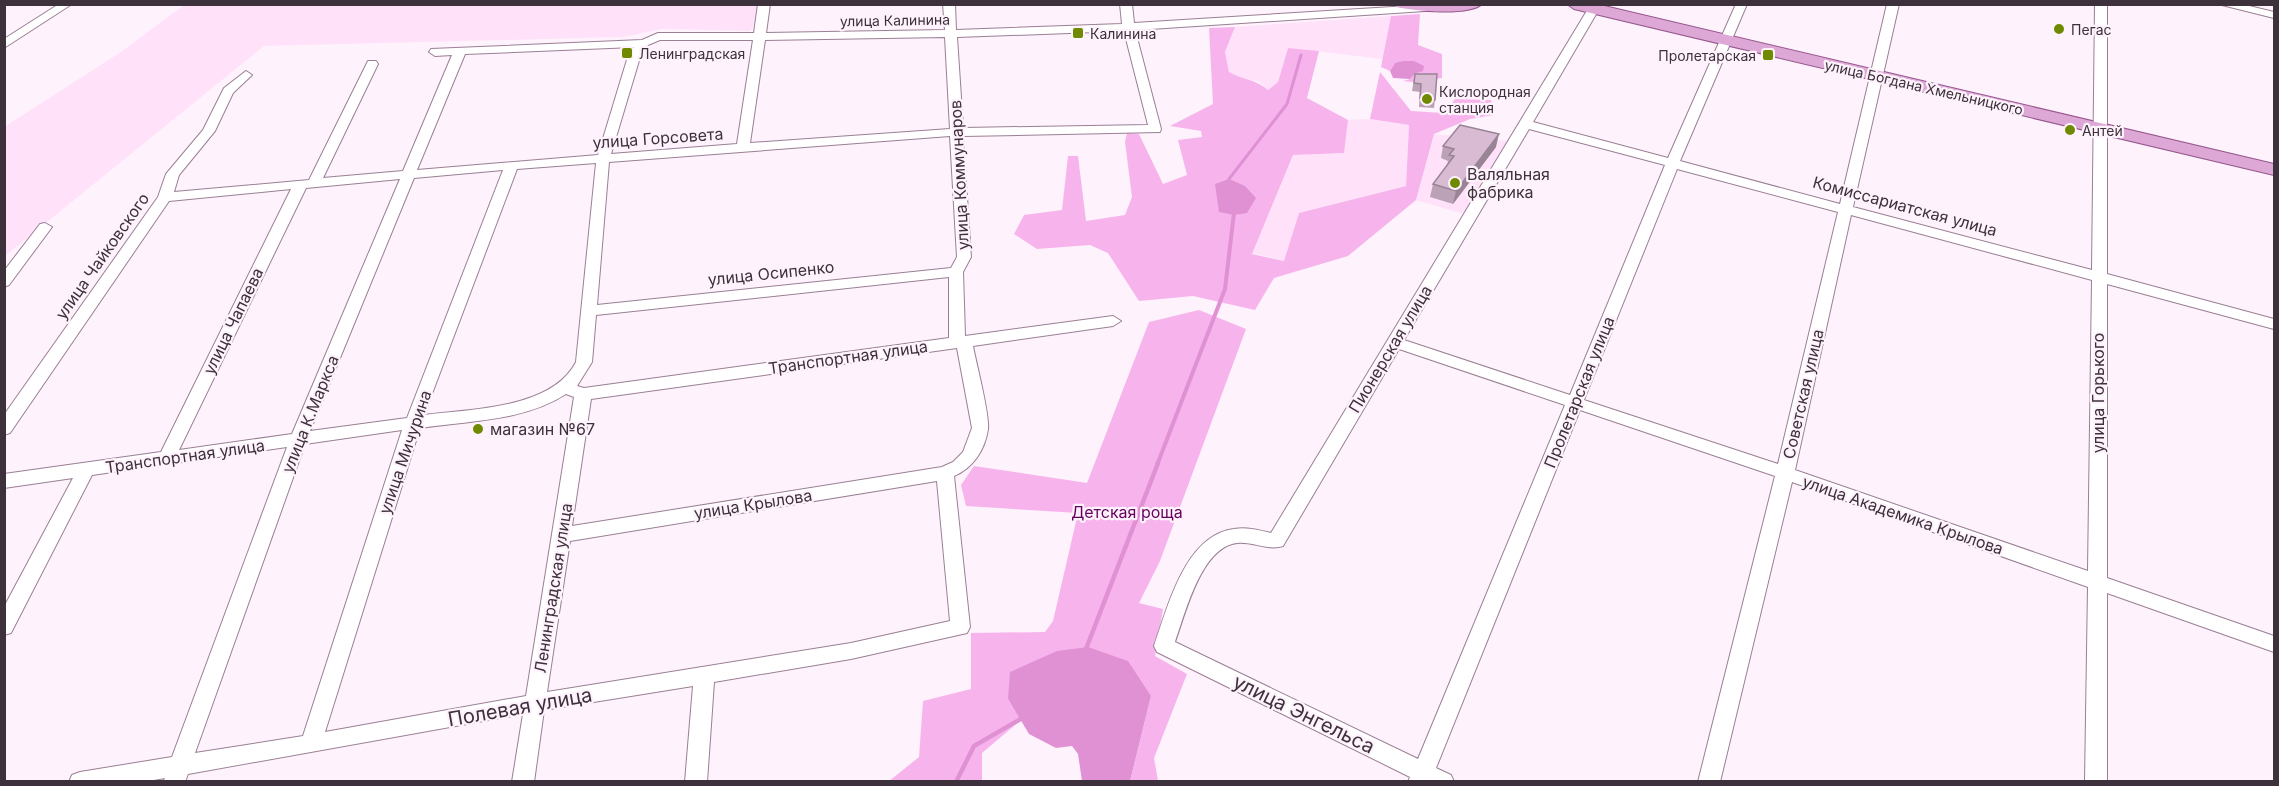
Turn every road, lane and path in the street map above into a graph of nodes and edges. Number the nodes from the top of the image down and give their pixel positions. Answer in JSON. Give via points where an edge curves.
{"nodes":[{"id":1,"x":67,"y":4,"type":"edge"},
{"id":2,"x":764,"y":4,"type":"edge"},
{"id":3,"x":949,"y":4,"type":"edge"},
{"id":4,"x":1126,"y":4,"type":"edge"},
{"id":5,"x":1371,"y":4,"type":"edge"},
{"id":6,"x":1401,"y":4,"type":"edge"},
{"id":7,"x":1475,"y":4,"type":"edge"},
{"id":8,"x":1574,"y":4,"type":"edge"},
{"id":9,"x":1742,"y":4,"type":"edge"},
{"id":10,"x":1893,"y":4,"type":"edge"},
{"id":11,"x":2101,"y":4,"type":"edge"},
{"id":12,"x":2223,"y":4,"type":"edge"},
{"id":13,"x":1595,"y":7,"type":"edge"},
{"id":14,"x":1425,"y":8,"type":"junction"},
{"id":15,"x":1357,"y":12,"type":"junction"},
{"id":16,"x":2274,"y":15,"type":"edge"},
{"id":17,"x":1129,"y":27,"type":"junction"},
{"id":18,"x":951,"y":34,"type":"junction"},
{"id":19,"x":758,"y":38,"type":"junction"},
{"id":20,"x":1725,"y":40,"type":"junction"},
{"id":21,"x":644,"y":43,"type":"junction"},
{"id":22,"x":4,"y":45,"type":"edge"},
{"id":23,"x":460,"y":51,"type":"junction"},
{"id":24,"x":435,"y":52,"type":"dead end"},
{"id":25,"x":372,"y":64,"type":"dead end"},
{"id":26,"x":246,"y":75,"type":"dead end"},
{"id":27,"x":1878,"y":76,"type":"junction"},
{"id":28,"x":1526,"y":124,"type":"junction"},
{"id":29,"x":2102,"y":129,"type":"junction"},
{"id":30,"x":958,"y":132,"type":"junction"},
{"id":31,"x":743,"y":148,"type":"junction"},
{"id":32,"x":603,"y":159,"type":"junction"},
{"id":33,"x":512,"y":165,"type":"junction"},
{"id":34,"x":1672,"y":165,"type":"junction"},
{"id":35,"x":2274,"y":170,"type":"edge"},
{"id":36,"x":408,"y":175,"type":"junction"},
{"id":37,"x":308,"y":183,"type":"junction"},
{"id":38,"x":165,"y":196,"type":"junction"},
{"id":39,"x":1845,"y":209,"type":"junction"},
{"id":40,"x":45,"y":227,"type":"dead end"},
{"id":41,"x":956,"y":272,"type":"junction"},
{"id":42,"x":2099,"y":277,"type":"junction"},
{"id":43,"x":4,"y":282,"type":"edge"},
{"id":44,"x":590,"y":311,"type":"junction"},
{"id":45,"x":1113,"y":321,"type":"dead end"},
{"id":46,"x":2274,"y":324,"type":"edge"},
{"id":47,"x":961,"y":342,"type":"junction"},
{"id":48,"x":1395,"y":342,"type":"junction"},
{"id":49,"x":574,"y":391,"type":"junction"},
{"id":50,"x":1575,"y":403,"type":"junction"},
{"id":51,"x":413,"y":423,"type":"junction"},
{"id":52,"x":4,"y":429,"type":"edge"},
{"id":53,"x":298,"y":440,"type":"junction"},
{"id":54,"x":166,"y":459,"type":"junction"},
{"id":55,"x":86,"y":470,"type":"junction"},
{"id":56,"x":945,"y":473,"type":"junction"},
{"id":57,"x":1785,"y":473,"type":"junction"},
{"id":58,"x":4,"y":481,"type":"edge"},
{"id":59,"x":561,"y":535,"type":"junction"},
{"id":60,"x":2098,"y":583,"type":"junction"},
{"id":61,"x":4,"y":627,"type":"edge"},
{"id":62,"x":2274,"y":644,"type":"edge"},
{"id":63,"x":1164,"y":646,"type":"joint"},
{"id":64,"x":704,"y":676,"type":"junction"},
{"id":65,"x":535,"y":704,"type":"junction"},
{"id":66,"x":310,"y":744,"type":"junction"},
{"id":67,"x":177,"y":773,"type":"edge"},
{"id":68,"x":1421,"y":777,"type":"edge"},
{"id":69,"x":80,"y":782,"type":"edge"},
{"id":70,"x":523,"y":782,"type":"edge"},
{"id":71,"x":696,"y":782,"type":"edge"},
{"id":72,"x":1443,"y":782,"type":"edge"},
{"id":73,"x":1709,"y":782,"type":"edge"},
{"id":74,"x":2096,"y":782,"type":"edge"}],
"edges":[{"from":1,"to":22,"type":"street"},
{"from":2,"to":19,"type":"street"},
{"from":3,"to":18,"type":"street","name":"улица Коммунаров"},
{"from":4,"to":17,"type":"street"},
{"from":5,"to":15,"type":"street","name":"улица Калинина"},
{"from":6,"to":14,"type":"main road"},
{"from":7,"to":14,"type":"main road"},
{"from":8,"to":13,"type":"main road","name":"улица Богдана Хмельницкого"},
{"from":9,"to":20,"type":"street","name":"Пролетарская улица"},
{"from":10,"to":27,"type":"street","name":"Советская улица"},
{"from":11,"to":29,"type":"street","name":"улица Горького"},
{"from":12,"to":16,"type":"street"},
{"from":13,"to":20,"type":"main road","name":"улица Богдана Хмельницкого"},
{"from":13,"to":28,"type":"street","name":"Пионерская улица"},
{"from":14,"to":15,"type":"street","name":"улица Калинина"},
{"from":15,"to":17,"type":"street","name":"улица Калинина"},
{"from":17,"to":18,"type":"street","name":"улица Калинина"},
{"from":17,"to":30,"type":"street","name":"улица Горсовета","via":[[1155,129]]},
{"from":18,"to":19,"type":"street","name":"улица Калинина"},
{"from":18,"to":30,"type":"street","name":"улица Коммунаров"},
{"from":19,"to":21,"type":"street","name":"улица Калинина","via":[[674,36]]},
{"from":19,"to":31,"type":"street"},
{"from":20,"to":27,"type":"main road","name":"улица Богдана Хмельницкого"},
{"from":20,"to":34,"type":"street","name":"Пролетарская улица"},
{"from":21,"to":23,"type":"street","name":"улица Калинина"},
{"from":21,"to":32,"type":"street","name":"Ленинградская улица","via":[[635,53]]},
{"from":23,"to":24,"type":"street","name":"улица Калинина"},
{"from":23,"to":36,"type":"street","name":"улица К.Маркса"},
{"from":25,"to":37,"type":"street","name":"улица Чапаева"},
{"from":26,"to":38,"type":"street","name":"улица Чайковского","via":[[228,91],[209,131],[173,174]]},
{"from":27,"to":29,"type":"main road","name":"улица Богдана Хмельницкого"},
{"from":27,"to":39,"type":"street","name":"Советская улица"},
{"from":28,"to":34,"type":"street","name":"Комиссариатская улица"},
{"from":28,"to":48,"type":"street","name":"Пионерская улица"},
{"from":29,"to":35,"type":"main road","name":"улица Богдана Хмельницкого"},
{"from":29,"to":42,"type":"street","name":"улица Горького"},
{"from":30,"to":31,"type":"street","name":"улица Горсовета"},
{"from":30,"to":41,"type":"street","name":"улица Коммунаров","via":[[964,257]]},
{"from":31,"to":32,"type":"street","name":"улица Горсовета"},
{"from":32,"to":33,"type":"street","name":"улица Горсовета"},
{"from":32,"to":44,"type":"street","name":"Ленинградская улица"},
{"from":33,"to":36,"type":"street","name":"улица Горсовета"},
{"from":33,"to":51,"type":"street","name":"улица Мичурина"},
{"from":34,"to":39,"type":"street","name":"Комиссариатская улица"},
{"from":34,"to":50,"type":"street","name":"Пролетарская улица"},
{"from":36,"to":37,"type":"street","name":"улица Горсовета"},
{"from":36,"to":53,"type":"street","name":"улица К.Маркса"},
{"from":37,"to":38,"type":"street","name":"улица Горсовета"},
{"from":37,"to":54,"type":"street","name":"улица Чапаева"},
{"from":38,"to":52,"type":"street","name":"улица Чайковского"},
{"from":39,"to":42,"type":"street","name":"Комиссариатская улица"},
{"from":39,"to":57,"type":"street","name":"Советская улица"},
{"from":40,"to":43,"type":"street"},
{"from":41,"to":44,"type":"street","name":"улица Осипенко"},
{"from":41,"to":47,"type":"street","name":"улица Коммунаров"},
{"from":42,"to":46,"type":"street","name":"Комиссариатская улица"},
{"from":42,"to":60,"type":"street","name":"улица Горького"},
{"from":44,"to":49,"type":"street","name":"Ленинградская улица","via":[[584,362]]},
{"from":45,"to":47,"type":"street","name":"Транспортная улица"},
{"from":47,"to":49,"type":"street","name":"Транспортная улица"},
{"from":47,"to":56,"type":"street","name":"улица Коммунаров","via":[[980,428],[971,455],[959,467]]},
{"from":48,"to":50,"type":"street","name":"улица Академика Крылова"},
{"from":48,"to":63,"type":"street","name":"Пионерская улица","via":[[1276,541],[1228,537],[1207,549],[1195,568]]},
{"from":49,"to":51,"type":"street","name":"Транспортная улица","via":[[517,408]]},
{"from":49,"to":59,"type":"street","name":"Ленинградская улица"},
{"from":50,"to":57,"type":"street","name":"улица Академика Крылова"},
{"from":50,"to":68,"type":"street","name":"Пролетарская улица"},
{"from":51,"to":53,"type":"street","name":"Транспортная улица"},
{"from":51,"to":66,"type":"street","name":"улица Мичурина"},
{"from":53,"to":54,"type":"street","name":"Транспортная улица"},
{"from":53,"to":67,"type":"street","name":"улица К.Маркса"},
{"from":54,"to":55,"type":"street","name":"Транспортная улица"},
{"from":55,"to":58,"type":"street","name":"Транспортная улица"},
{"from":55,"to":61,"type":"street","name":"Транспортная улица"},
{"from":56,"to":59,"type":"street","name":"улица Крылова"},
{"from":56,"to":64,"type":"street","name":"Полевая улица","via":[[960,627],[851,651]]},
{"from":57,"to":60,"type":"street","name":"улица Академика Крылова"},
{"from":57,"to":73,"type":"street","name":"Советская улица"},
{"from":59,"to":65,"type":"street","name":"Ленинградская улица"},
{"from":60,"to":62,"type":"street","name":"улица Академика Крылова"},
{"from":60,"to":74,"type":"street","name":"улица Горького"},
{"from":63,"to":68,"type":"street","name":"улица Энгельса"},
{"from":64,"to":65,"type":"street","name":"Полевая улица"},
{"from":64,"to":71,"type":"street"},
{"from":65,"to":66,"type":"street","name":"Полевая улица"},
{"from":65,"to":70,"type":"street","name":"Ленинградская улица"},
{"from":66,"to":67,"type":"street","name":"Полевая улица"},
{"from":67,"to":69,"type":"street","name":"Полевая улица"},
{"from":68,"to":72,"type":"street","name":"улица Энгельса"}]}
